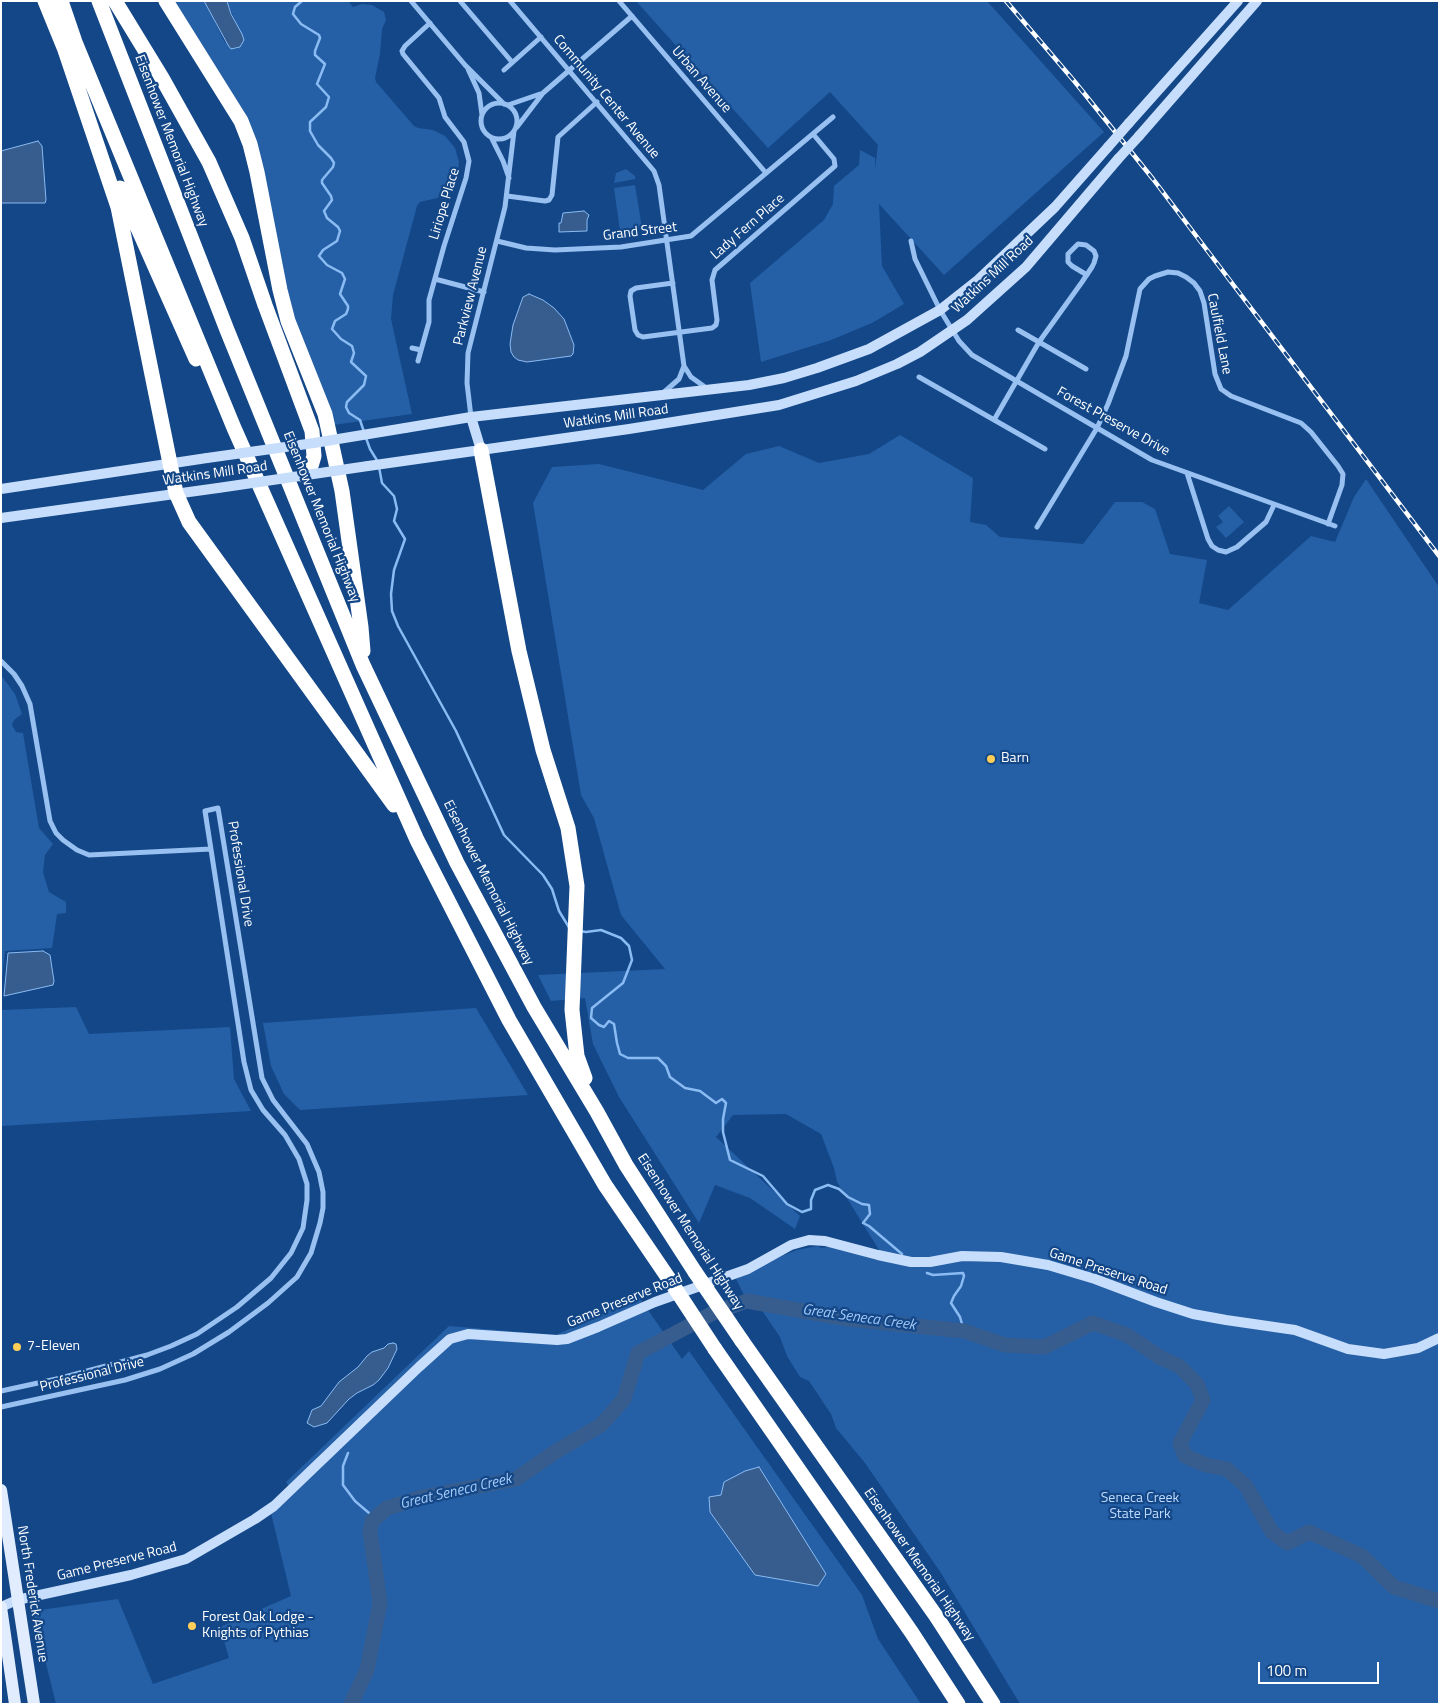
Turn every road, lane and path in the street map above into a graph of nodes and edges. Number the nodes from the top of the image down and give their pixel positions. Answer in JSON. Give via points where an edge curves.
{"nodes":[{"id":1,"x":45,"y":1,"type":"edge"},
{"id":2,"x":61,"y":1,"type":"edge"},
{"id":3,"x":99,"y":1,"type":"edge"},
{"id":4,"x":114,"y":1,"type":"edge"},
{"id":5,"x":166,"y":1,"type":"edge"},
{"id":6,"x":411,"y":1,"type":"edge"},
{"id":7,"x":460,"y":1,"type":"edge"},
{"id":8,"x":510,"y":1,"type":"edge"},
{"id":9,"x":619,"y":1,"type":"edge"},
{"id":10,"x":1238,"y":1,"type":"edge"},
{"id":11,"x":1257,"y":1,"type":"edge"},
{"id":12,"x":632,"y":16,"type":"junction"},
{"id":13,"x":430,"y":24,"type":"junction"},
{"id":14,"x":542,"y":38,"type":"junction"},
{"id":15,"x":512,"y":62,"type":"junction"},
{"id":16,"x":465,"y":65,"type":"junction"},
{"id":17,"x":504,"y":70,"type":"dead end"},
{"id":18,"x":569,"y":70,"type":"junction"},
{"id":19,"x":543,"y":92,"type":"junction"},
{"id":20,"x":597,"y":102,"type":"junction"},
{"id":21,"x":83,"y":104,"type":"junction"},
{"id":22,"x":506,"y":104,"type":"junction"},
{"id":23,"x":482,"y":117,"type":"junction"},
{"id":24,"x":833,"y":117,"type":"dead end"},
{"id":25,"x":516,"y":129,"type":"junction"},
{"id":26,"x":813,"y":134,"type":"junction"},
{"id":27,"x":491,"y":137,"type":"junction"},
{"id":28,"x":766,"y":173,"type":"junction"},
{"id":29,"x":509,"y":181,"type":"junction"},
{"id":30,"x":507,"y":196,"type":"junction"},
{"id":31,"x":497,"y":240,"type":"junction"},
{"id":32,"x":911,"y":240,"type":"dead end"},
{"id":33,"x":667,"y":241,"type":"junction"},
{"id":34,"x":1086,"y":275,"type":"junction"},
{"id":35,"x":435,"y":279,"type":"junction"},
{"id":36,"x":673,"y":283,"type":"junction"},
{"id":37,"x":484,"y":292,"type":"junction"},
{"id":38,"x":940,"y":310,"type":"junction"},
{"id":39,"x":1018,"y":330,"type":"dead end"},
{"id":40,"x":680,"y":332,"type":"junction"},
{"id":41,"x":952,"y":332,"type":"junction"},
{"id":42,"x":1039,"y":342,"type":"junction"},
{"id":43,"x":412,"y":348,"type":"dead end"},
{"id":44,"x":421,"y":350,"type":"junction"},
{"id":45,"x":418,"y":361,"type":"dead end"},
{"id":46,"x":684,"y":366,"type":"junction"},
{"id":47,"x":1086,"y":369,"type":"dead end"},
{"id":48,"x":919,"y":377,"type":"dead end"},
{"id":49,"x":1016,"y":380,"type":"junction"},
{"id":50,"x":713,"y":390,"type":"junction"},
{"id":51,"x":220,"y":392,"type":"junction"},
{"id":52,"x":659,"y":396,"type":"junction"},
{"id":53,"x":471,"y":418,"type":"junction"},
{"id":54,"x":994,"y":420,"type":"junction"},
{"id":55,"x":1097,"y":428,"type":"junction"},
{"id":56,"x":313,"y":437,"type":"junction"},
{"id":57,"x":1045,"y":449,"type":"dead end"},
{"id":58,"x":481,"y":450,"type":"junction"},
{"id":59,"x":169,"y":464,"type":"junction"},
{"id":60,"x":1187,"y":473,"type":"junction"},
{"id":61,"x":304,"y":474,"type":"junction"},
{"id":62,"x":1,"y":489,"type":"edge"},
{"id":63,"x":176,"y":493,"type":"junction"},
{"id":64,"x":1274,"y":505,"type":"junction"},
{"id":65,"x":1,"y":518,"type":"edge"},
{"id":66,"x":1328,"y":524,"type":"junction"},
{"id":67,"x":1037,"y":526,"type":"dead end"},
{"id":68,"x":1335,"y":526,"type":"dead end"},
{"id":69,"x":1,"y":660,"type":"edge"},
{"id":70,"x":363,"y":665,"type":"junction"},
{"id":71,"x":417,"y":840,"type":"junction"},
{"id":72,"x":211,"y":849,"type":"junction"},
{"id":73,"x":597,"y":1112,"type":"junction"},
{"id":74,"x":1439,"y":1338,"type":"edge"},
{"id":75,"x":1,"y":1392,"type":"edge"},
{"id":76,"x":1,"y":1408,"type":"edge"},
{"id":77,"x":1,"y":1490,"type":"edge"},
{"id":78,"x":17,"y":1600,"type":"junction"},
{"id":79,"x":1,"y":1607,"type":"edge"},
{"id":80,"x":4,"y":1646,"type":"edge"},
{"id":81,"x":15,"y":1704,"type":"edge"},
{"id":82,"x":34,"y":1704,"type":"edge"},
{"id":83,"x":958,"y":1704,"type":"edge"},
{"id":84,"x":993,"y":1704,"type":"edge"}],
"edges":[{"from":1,"to":21,"type":"highway"},
{"from":2,"to":51,"type":"highway","via":[[79,52]]},
{"from":3,"to":70,"type":"highway","name":"Eisenhower Memorial Highway","via":[[227,330]]},
{"from":4,"to":56,"type":"highway","via":[[209,162],[242,238]]},
{"from":5,"to":70,"type":"highway","via":[[240,121],[250,144],[284,306],[325,414],[342,491],[361,627]]},
{"from":6,"to":13,"type":"street"},
{"from":7,"to":15,"type":"street"},
{"from":8,"to":14,"type":"street","name":"Community Center Avenue"},
{"from":9,"to":12,"type":"street","name":"Urban Avenue"},
{"from":10,"to":38,"type":"main road","name":"Watkins Mill Road","bridge":true,"via":[[1055,207],[978,280]]},
{"from":11,"to":41,"type":"main road","name":"Watkins Mill Road","bridge":true,"via":[[1026,267]]},
{"from":12,"to":18,"type":"street"},
{"from":12,"to":28,"type":"street","name":"Urban Avenue"},
{"from":13,"to":16,"type":"street"},
{"from":13,"to":35,"type":"street","name":"Liriope Place","via":[[402,51],[439,98],[445,117],[464,142],[469,161]]},
{"from":14,"to":15,"type":"street"},
{"from":14,"to":18,"type":"street","name":"Community Center Avenue"},
{"from":15,"to":17,"type":"street"},
{"from":16,"to":22,"type":"street"},
{"from":16,"to":23,"type":"street","via":[[480,93]]},
{"from":18,"to":19,"type":"street"},
{"from":18,"to":20,"type":"street","name":"Community Center Avenue"},
{"from":19,"to":22,"type":"street"},
{"from":19,"to":25,"type":"street"},
{"from":20,"to":30,"type":"street","via":[[558,137],[550,200]]},
{"from":20,"to":33,"type":"street","name":"Community Center Avenue","via":[[654,171]]},
{"from":21,"to":51,"type":"highway","via":[[200,368]]},
{"from":21,"to":59,"type":"highway","via":[[118,207]]},
{"from":22,"to":23,"type":"street","via":[[490,105]]},
{"from":22,"to":25,"type":"street","via":[[517,117]]},
{"from":23,"to":27,"type":"street","via":[[484,131]]},
{"from":24,"to":26,"type":"street","name":"Grand Street"},
{"from":25,"to":27,"type":"street","via":[[506,138]]},
{"from":25,"to":29,"type":"street","name":"Parkview Avenue"},
{"from":26,"to":28,"type":"street","name":"Grand Street"},
{"from":26,"to":40,"type":"street","name":"Lady Fern Place","via":[[836,164],[715,270],[712,280],[717,320],[714,327]]},
{"from":27,"to":29,"type":"street","name":"Parkview Avenue"},
{"from":28,"to":33,"type":"street","name":"Grand Street","via":[[695,233]]},
{"from":29,"to":30,"type":"street","name":"Parkview Avenue"},
{"from":30,"to":31,"type":"street","name":"Parkview Avenue"},
{"from":31,"to":33,"type":"street","name":"Grand Street","via":[[545,250],[610,248]]},
{"from":31,"to":37,"type":"street","name":"Parkview Avenue"},
{"from":32,"to":38,"type":"street","name":"Forest Preserve Drive","via":[[915,259]]},
{"from":33,"to":36,"type":"street","name":"Community Center Avenue"},
{"from":34,"to":34,"type":"street","via":[[1094,263],[1095,254],[1086,245],[1078,244],[1068,254],[1068,262]]},
{"from":34,"to":42,"type":"street"},
{"from":35,"to":37,"type":"street"},
{"from":35,"to":44,"type":"street","name":"Liriope Place"},
{"from":36,"to":40,"type":"street","name":"Community Center Avenue"},
{"from":36,"to":40,"type":"street","via":[[636,288],[630,296],[638,335]]},
{"from":37,"to":53,"type":"street","name":"Parkview Avenue","via":[[468,353]]},
{"from":38,"to":41,"type":"street","name":"Forest Preserve Drive"},
{"from":38,"to":50,"type":"main road","name":"Watkins Mill Road","via":[[884,342],[843,359],[784,378]]},
{"from":39,"to":42,"type":"street"},
{"from":40,"to":46,"type":"street","name":"Community Center Avenue"},
{"from":41,"to":49,"type":"street","name":"Forest Preserve Drive","via":[[972,355]]},
{"from":41,"to":58,"type":"main road","name":"Watkins Mill Road","via":[[897,364],[856,381],[779,405]]},
{"from":42,"to":47,"type":"street"},
{"from":42,"to":49,"type":"street"},
{"from":43,"to":44,"type":"street"},
{"from":44,"to":45,"type":"street","name":"Liriope Place"},
{"from":46,"to":50,"type":"street","via":[[696,383]]},
{"from":46,"to":52,"type":"street","via":[[679,379]]},
{"from":48,"to":54,"type":"street"},
{"from":49,"to":54,"type":"street"},
{"from":49,"to":55,"type":"street","name":"Forest Preserve Drive"},
{"from":50,"to":52,"type":"main road","name":"Watkins Mill Road"},
{"from":51,"to":71,"type":"highway"},
{"from":52,"to":53,"type":"main road","name":"Watkins Mill Road"},
{"from":53,"to":56,"type":"main road","name":"Watkins Mill Road","bridge":true},
{"from":53,"to":58,"type":"main road"},
{"from":54,"to":57,"type":"street"},
{"from":55,"to":60,"type":"street","name":"Forest Preserve Drive","via":[[1152,460]]},
{"from":55,"to":66,"type":"street","name":"Caulfield Lane","via":[[1122,368],[1140,289],[1154,276],[1168,272],[1182,274],[1202,295],[1215,374],[1221,389],[1231,396],[1302,423],[1343,474]]},
{"from":55,"to":67,"type":"street","name":"Caulfield Lane"},
{"from":56,"to":59,"type":"main road","name":"Watkins Mill Road","bridge":true},
{"from":56,"to":61,"type":"highway","via":[[314,456]]},
{"from":58,"to":61,"type":"main road","name":"Watkins Mill Road","bridge":true},
{"from":58,"to":73,"type":"highway","via":[[519,651],[543,750],[568,828],[577,886],[572,1010],[577,1056]]},
{"from":59,"to":62,"type":"main road","name":"Watkins Mill Road"},
{"from":59,"to":63,"type":"highway"},
{"from":60,"to":64,"type":"street","name":"Forest Preserve Drive"},
{"from":60,"to":64,"type":"street","via":[[1208,539],[1218,550],[1226,552],[1237,547],[1266,522]]},
{"from":61,"to":63,"type":"main road","name":"Watkins Mill Road","bridge":true},
{"from":63,"to":65,"type":"main road","name":"Watkins Mill Road"},
{"from":63,"to":71,"type":"highway","via":[[189,522]]},
{"from":64,"to":66,"type":"street","name":"Forest Preserve Drive"},
{"from":66,"to":68,"type":"street","name":"Forest Preserve Drive"},
{"from":69,"to":72,"type":"street","via":[[22,686],[30,704],[50,821],[56,833],[76,850],[89,854]]},
{"from":70,"to":73,"type":"highway","name":"Eisenhower Memorial Highway","via":[[457,863],[534,1007]]},
{"from":71,"to":83,"type":"highway","bridge":true,"via":[[509,1020],[605,1186]]},
{"from":72,"to":75,"type":"street","name":"Professional Drive","via":[[244,1062],[251,1090],[263,1110],[286,1135],[299,1159],[308,1200],[303,1228],[291,1253],[271,1278],[237,1307],[197,1334],[147,1355]]},
{"from":72,"to":76,"type":"street","name":"Professional Drive","via":[[205,811],[218,808],[262,1078],[273,1100],[307,1144],[319,1172],[323,1208],[311,1253],[297,1277],[268,1304],[193,1354],[126,1380]]},
{"from":73,"to":84,"type":"highway","name":"Eisenhower Memorial Highway","bridge":true,"via":[[626,1165],[695,1272],[931,1608]]},
{"from":74,"to":78,"type":"main road","name":"Game Preserve Road","via":[[1418,1348],[1384,1354],[1348,1349],[1295,1330],[1193,1314],[1048,1265],[1001,1257],[962,1256],[911,1262],[809,1240],[791,1245],[748,1269],[566,1338],[468,1334],[450,1339],[274,1506],[255,1520],[186,1560]]},
{"from":77,"to":78,"type":"main road","name":"North Frederick Avenue"},
{"from":78,"to":79,"type":"main road","name":"Game Preserve Road"},
{"from":78,"to":82,"type":"main road","name":"North Frederick Avenue"},
{"from":79,"to":80,"type":"main road"},
{"from":80,"to":81,"type":"main road"}]}
